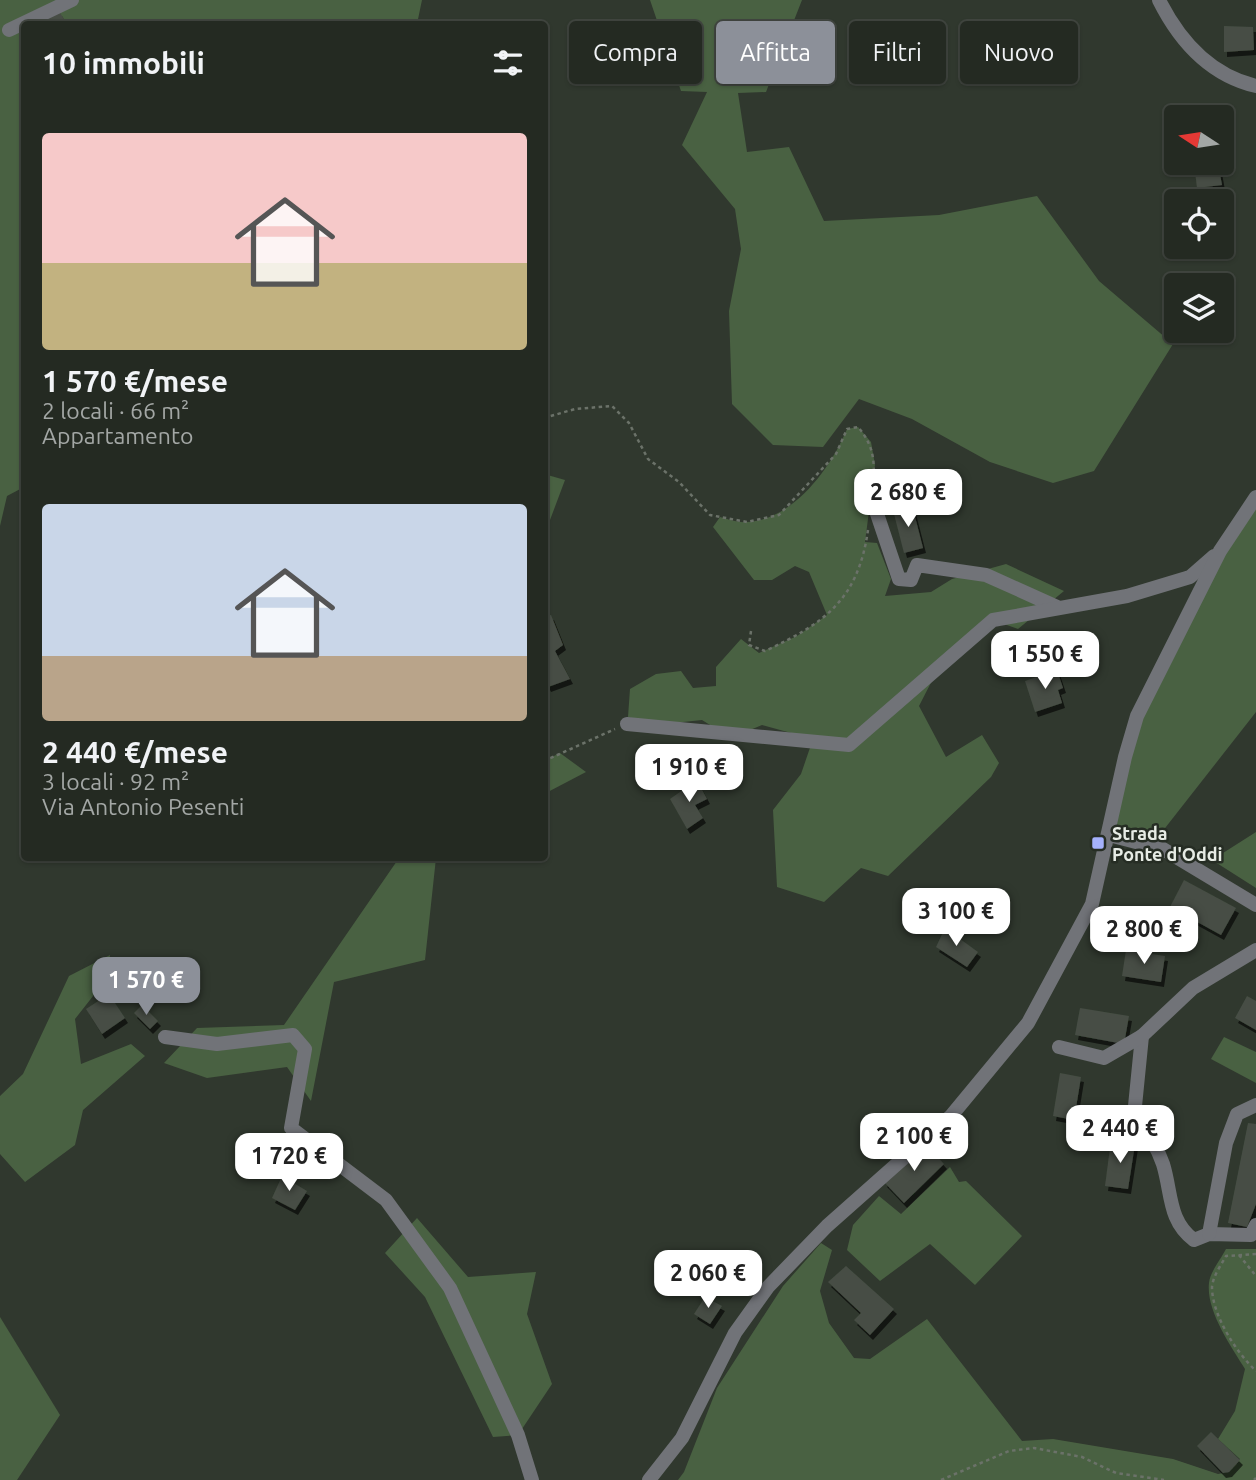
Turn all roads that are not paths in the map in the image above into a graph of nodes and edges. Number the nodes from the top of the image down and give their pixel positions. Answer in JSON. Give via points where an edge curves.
{"nodes":[{"id":1,"x":72,"y":0,"type":"edge"},
{"id":2,"x":1159,"y":0,"type":"edge"},
{"id":3,"x":28,"y":21,"type":"edge"},
{"id":4,"x":21,"y":24,"type":"edge"},
{"id":5,"x":9,"y":30,"type":"dead end"},
{"id":6,"x":1256,"y":86,"type":"edge"},
{"id":7,"x":1256,"y":497,"type":"edge"},
{"id":8,"x":872,"y":499,"type":"road end"},
{"id":9,"x":1220,"y":551,"type":"junction"},
{"id":10,"x":1057,"y":607,"type":"junction"},
{"id":11,"x":627,"y":724,"type":"road end"},
{"id":12,"x":1109,"y":835,"type":"junction"},
{"id":13,"x":1256,"y":905,"type":"edge"},
{"id":14,"x":1256,"y":950,"type":"edge"},
{"id":15,"x":1142,"y":1036,"type":"junction"},
{"id":16,"x":165,"y":1037,"type":"dead end"},
{"id":17,"x":1059,"y":1047,"type":"dead end"},
{"id":18,"x":1256,"y":1105,"type":"edge"},
{"id":19,"x":1256,"y":1225,"type":"edge"},
{"id":20,"x":1209,"y":1234,"type":"junction"},
{"id":21,"x":532,"y":1480,"type":"edge"},
{"id":22,"x":649,"y":1480,"type":"edge"}],
"edges":[{"from":1,"to":3,"type":"street"},
{"from":2,"to":6,"type":"street","via":[[1174,29],[1197,55]]},
{"from":4,"to":5,"type":"street"},
{"from":7,"to":9,"type":"street"},
{"from":8,"to":10,"type":"street","via":[[899,579],[911,580],[917,565],[986,575]]},
{"from":9,"to":10,"type":"street","via":[[1190,577],[1128,596]]},
{"from":9,"to":12,"type":"street","via":[[1138,716]]},
{"from":10,"to":11,"type":"street","via":[[993,620],[849,745]]},
{"from":12,"to":13,"type":"street","via":[[1163,849]]},
{"from":12,"to":22,"type":"street","via":[[1085,922],[1028,1023],[951,1116],[828,1226],[768,1287],[735,1333],[682,1438]]},
{"from":14,"to":15,"type":"street","via":[[1193,989]]},
{"from":15,"to":17,"type":"street","via":[[1104,1058]]},
{"from":15,"to":20,"type":"street","via":[[1135,1116],[1163,1164],[1182,1231],[1195,1240]]},
{"from":16,"to":21,"type":"street","via":[[217,1044],[293,1035],[305,1049],[291,1128],[386,1200],[450,1288],[518,1435]]},
{"from":18,"to":20,"type":"street","via":[[1237,1114],[1226,1143]]},
{"from":19,"to":20,"type":"street","via":[[1251,1235]]}]}
